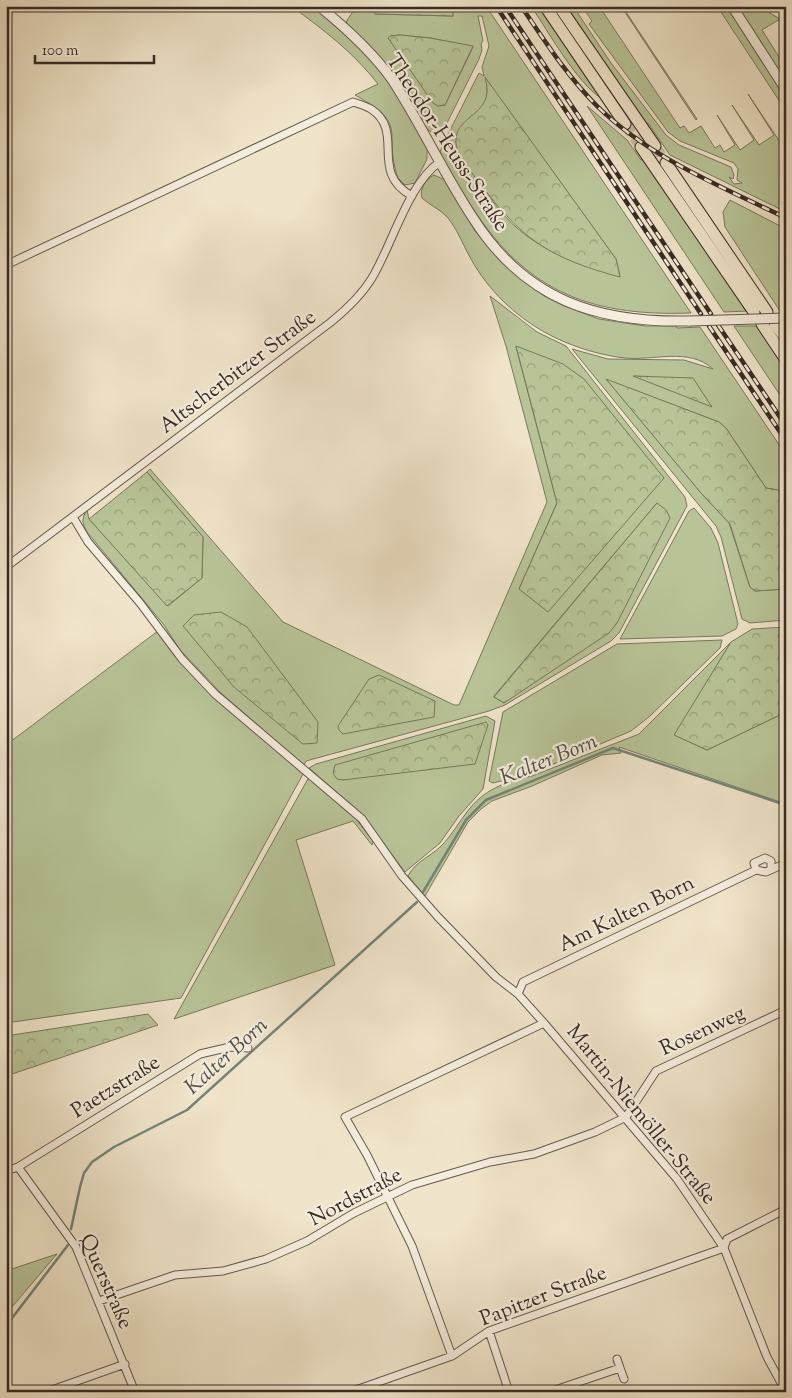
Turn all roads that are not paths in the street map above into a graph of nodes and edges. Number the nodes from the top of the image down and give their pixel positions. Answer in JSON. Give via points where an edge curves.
{"nodes":[{"id":1,"x":319,"y":6,"type":"edge"},
{"id":2,"x":545,"y":6,"type":"edge"},
{"id":3,"x":559,"y":6,"type":"edge"},
{"id":4,"x":732,"y":6,"type":"edge"},
{"id":5,"x":786,"y":90,"type":"edge"},
{"id":6,"x":625,"y":124,"type":"tunnel mouth"},
{"id":7,"x":655,"y":146,"type":"tunnel mouth"},
{"id":8,"x":641,"y":147,"type":"tunnel mouth"},
{"id":9,"x":440,"y":162,"type":"junction"},
{"id":10,"x":666,"y":163,"type":"tunnel mouth"},
{"id":11,"x":412,"y":196,"type":"junction"},
{"id":12,"x":6,"y":264,"type":"edge"},
{"id":13,"x":754,"y":312,"type":"dead end"},
{"id":14,"x":767,"y":312,"type":"dead end"},
{"id":15,"x":786,"y":318,"type":"edge"},
{"id":16,"x":762,"y":324,"type":"dead end"},
{"id":17,"x":775,"y":324,"type":"dead end"},
{"id":18,"x":786,"y":339,"type":"edge"},
{"id":19,"x":786,"y":360,"type":"edge"},
{"id":20,"x":73,"y":517,"type":"junction"},
{"id":21,"x":6,"y":567,"type":"edge"},
{"id":22,"x":786,"y":863,"type":"edge"},
{"id":23,"x":772,"y":869,"type":"junction"},
{"id":24,"x":756,"y":870,"type":"junction"},
{"id":25,"x":518,"y":994,"type":"junction"},
{"id":26,"x":786,"y":1010,"type":"edge"},
{"id":27,"x":544,"y":1023,"type":"junction"},
{"id":28,"x":248,"y":1048,"type":"dead end"},
{"id":29,"x":626,"y":1117,"type":"junction"},
{"id":30,"x":18,"y":1167,"type":"junction"},
{"id":31,"x":6,"y":1171,"type":"edge"},
{"id":32,"x":386,"y":1197,"type":"junction"},
{"id":33,"x":786,"y":1209,"type":"edge"},
{"id":34,"x":724,"y":1248,"type":"junction"},
{"id":35,"x":99,"y":1301,"type":"junction"},
{"id":36,"x":489,"y":1331,"type":"junction"},
{"id":37,"x":452,"y":1356,"type":"junction"},
{"id":38,"x":617,"y":1359,"type":"dead end"},
{"id":39,"x":125,"y":1364,"type":"junction"},
{"id":40,"x":620,"y":1368,"type":"junction"},
{"id":41,"x":624,"y":1379,"type":"dead end"},
{"id":42,"x":46,"y":1392,"type":"edge"},
{"id":43,"x":135,"y":1392,"type":"edge"},
{"id":44,"x":350,"y":1392,"type":"edge"},
{"id":45,"x":509,"y":1392,"type":"edge"},
{"id":46,"x":549,"y":1392,"type":"edge"},
{"id":47,"x":786,"y":1392,"type":"edge"}],
"edges":[{"from":1,"to":9,"type":"street","name":"Theodor-Heuss-Straße","via":[[352,33],[392,80]]},
{"from":2,"to":6,"type":"main road"},
{"from":3,"to":7,"type":"main road"},
{"from":4,"to":5,"type":"street"},
{"from":8,"to":13,"type":"main road"},
{"from":9,"to":11,"type":"street","name":"Altscherbitzer Straße","via":[[428,170]]},
{"from":9,"to":15,"type":"street","name":"Theodor-Heuss-Straße","bridge":true,"via":[[487,239],[502,256],[536,284],[565,301],[598,313],[643,321]]},
{"from":10,"to":14,"type":"main road"},
{"from":11,"to":12,"type":"street","via":[[403,191],[388,168],[388,130],[382,120],[372,110],[353,102]]},
{"from":11,"to":20,"type":"street","name":"Altscherbitzer Straße","via":[[372,278],[357,300]]},
{"from":16,"to":19,"type":"main road"},
{"from":17,"to":18,"type":"main road"},
{"from":20,"to":21,"type":"street","name":"Altscherbitzer Straße"},
{"from":20,"to":25,"type":"street","name":"Martin-Niemöller-Straße","via":[[88,542],[140,602],[182,659],[215,694],[362,819],[402,876],[438,917],[496,977]]},
{"from":22,"to":23,"type":"street","name":"Am Kalten Born"},
{"from":23,"to":24,"type":"street","name":"Am Kalten Born","via":[[766,872]]},
{"from":23,"to":24,"type":"street","name":"Am Kalten Born","via":[[771,861],[765,858],[754,863]]},
{"from":24,"to":25,"type":"street","name":"Am Kalten Born","via":[[524,982]]},
{"from":25,"to":27,"type":"street","name":"Martin-Niemöller-Straße"},
{"from":26,"to":29,"type":"street","name":"Rosenweg","via":[[656,1070]]},
{"from":27,"to":29,"type":"street","name":"Martin-Niemöller-Straße"},
{"from":27,"to":32,"type":"street","name":"Martin-Niemöller-Straße","via":[[345,1117]]},
{"from":28,"to":30,"type":"street","name":"Paetzstraße","via":[[230,1047],[200,1054]]},
{"from":29,"to":32,"type":"street","name":"Nordstraße","via":[[561,1146],[438,1176]]},
{"from":29,"to":34,"type":"street","name":"Martin-Niemöller-Straße","via":[[677,1179]]},
{"from":30,"to":31,"type":"street","name":"Paetzstraße"},
{"from":30,"to":35,"type":"street","name":"Querstraße","via":[[76,1247]]},
{"from":32,"to":35,"type":"street","name":"Nordstraße","via":[[307,1241],[266,1259],[223,1272],[175,1275]]},
{"from":32,"to":37,"type":"street","via":[[412,1246]]},
{"from":33,"to":34,"type":"street","via":[[727,1239]]},
{"from":34,"to":36,"type":"street","name":"Papitzer Straße"},
{"from":34,"to":47,"type":"street","name":"Martin-Niemöller-Straße","via":[[767,1357]]},
{"from":35,"to":39,"type":"street","name":"Querstraße"},
{"from":36,"to":37,"type":"street","name":"Papitzer Straße"},
{"from":36,"to":45,"type":"street"},
{"from":37,"to":44,"type":"street","name":"Papitzer Straße"},
{"from":38,"to":40,"type":"street"},
{"from":39,"to":42,"type":"street"},
{"from":39,"to":43,"type":"street","name":"Querstraße"},
{"from":40,"to":41,"type":"street"},
{"from":40,"to":46,"type":"street"}]}
